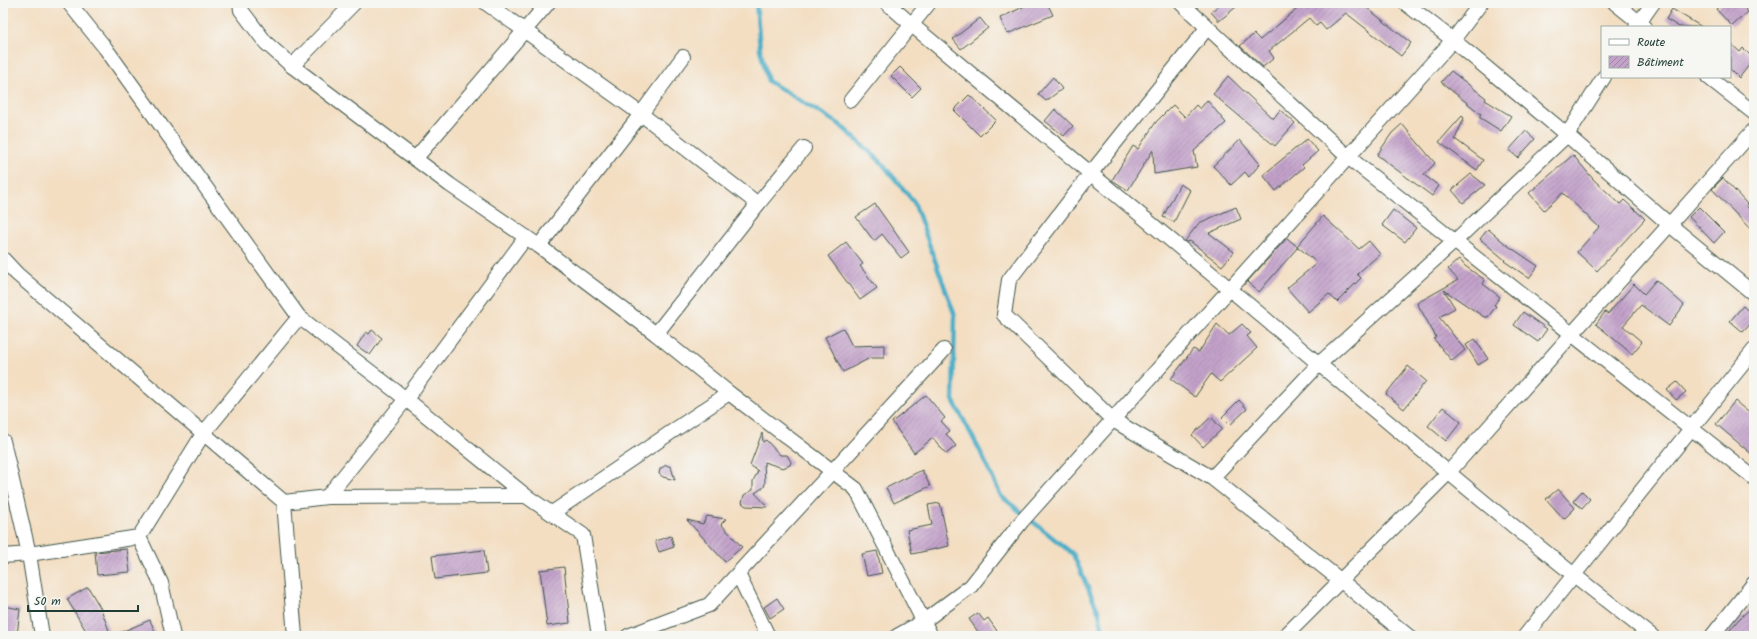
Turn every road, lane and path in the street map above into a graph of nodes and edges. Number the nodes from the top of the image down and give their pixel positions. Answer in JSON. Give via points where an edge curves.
{"nodes":[{"id":1,"x":68,"y":3,"type":"edge"},
{"id":2,"x":240,"y":3,"type":"edge"},
{"id":3,"x":354,"y":3,"type":"edge"},
{"id":4,"x":486,"y":3,"type":"edge"},
{"id":5,"x":548,"y":3,"type":"edge"},
{"id":6,"x":887,"y":3,"type":"edge"},
{"id":7,"x":929,"y":3,"type":"edge"},
{"id":8,"x":1181,"y":3,"type":"edge"},
{"id":9,"x":1405,"y":3,"type":"edge"},
{"id":10,"x":1481,"y":3,"type":"edge"},
{"id":11,"x":1615,"y":3,"type":"edge"},
{"id":12,"x":1653,"y":3,"type":"edge"},
{"id":13,"x":912,"y":25,"type":"junction"},
{"id":14,"x":1640,"y":25,"type":"edge"},
{"id":15,"x":1208,"y":28,"type":"junction"},
{"id":16,"x":524,"y":30,"type":"junction"},
{"id":17,"x":1453,"y":40,"type":"junction"},
{"id":18,"x":683,"y":57,"type":"dead end"},
{"id":19,"x":292,"y":66,"type":"junction"},
{"id":20,"x":1603,"y":78,"type":"edge"},
{"id":21,"x":1709,"y":78,"type":"edge"},
{"id":22,"x":851,"y":100,"type":"dead end"},
{"id":23,"x":1754,"y":113,"type":"edge"},
{"id":24,"x":641,"y":114,"type":"junction"},
{"id":25,"x":1754,"y":130,"type":"edge"},
{"id":26,"x":1567,"y":134,"type":"junction"},
{"id":27,"x":804,"y":148,"type":"dead end"},
{"id":28,"x":1348,"y":157,"type":"junction"},
{"id":29,"x":415,"y":158,"type":"junction"},
{"id":30,"x":1091,"y":173,"type":"junction"},
{"id":31,"x":758,"y":204,"type":"junction"},
{"id":32,"x":1670,"y":225,"type":"junction"},
{"id":33,"x":526,"y":237,"type":"junction"},
{"id":34,"x":1455,"y":241,"type":"junction"},
{"id":35,"x":539,"y":246,"type":"junction"},
{"id":36,"x":3,"y":259,"type":"edge"},
{"id":37,"x":1230,"y":289,"type":"junction"},
{"id":38,"x":1754,"y":294,"type":"edge"},
{"id":39,"x":299,"y":317,"type":"junction"},
{"id":40,"x":656,"y":334,"type":"junction"},
{"id":41,"x":1572,"y":336,"type":"junction"},
{"id":42,"x":944,"y":350,"type":"dead end"},
{"id":43,"x":1754,"y":350,"type":"edge"},
{"id":44,"x":1319,"y":364,"type":"junction"},
{"id":45,"x":730,"y":393,"type":"junction"},
{"id":46,"x":406,"y":399,"type":"junction"},
{"id":47,"x":1113,"y":420,"type":"junction"},
{"id":48,"x":1692,"y":428,"type":"junction"},
{"id":49,"x":203,"y":434,"type":"junction"},
{"id":50,"x":3,"y":442,"type":"edge"},
{"id":51,"x":833,"y":472,"type":"junction"},
{"id":52,"x":1448,"y":473,"type":"junction"},
{"id":53,"x":1212,"y":478,"type":"junction"},
{"id":54,"x":1754,"y":478,"type":"edge"},
{"id":55,"x":526,"y":496,"type":"junction"},
{"id":56,"x":327,"y":497,"type":"junction"},
{"id":57,"x":284,"y":502,"type":"junction"},
{"id":58,"x":552,"y":513,"type":"junction"},
{"id":59,"x":140,"y":537,"type":"junction"},
{"id":60,"x":29,"y":554,"type":"junction"},
{"id":61,"x":3,"y":556,"type":"edge"},
{"id":62,"x":738,"y":574,"type":"junction"},
{"id":63,"x":1572,"y":575,"type":"junction"},
{"id":64,"x":1340,"y":580,"type":"junction"},
{"id":65,"x":1754,"y":583,"type":"edge"},
{"id":66,"x":924,"y":621,"type":"junction"},
{"id":67,"x":42,"y":636,"type":"edge"},
{"id":68,"x":173,"y":636,"type":"edge"},
{"id":69,"x":295,"y":636,"type":"edge"},
{"id":70,"x":599,"y":636,"type":"edge"},
{"id":71,"x":628,"y":636,"type":"edge"},
{"id":72,"x":768,"y":636,"type":"edge"},
{"id":73,"x":897,"y":636,"type":"edge"},
{"id":74,"x":931,"y":636,"type":"edge"},
{"id":75,"x":1285,"y":636,"type":"edge"},
{"id":76,"x":1408,"y":636,"type":"edge"},
{"id":77,"x":1525,"y":636,"type":"edge"},
{"id":78,"x":1652,"y":636,"type":"edge"},
{"id":79,"x":1712,"y":636,"type":"edge"}],
"edges":[{"from":1,"to":39,"type":"street","via":[[106,49]]},
{"from":2,"to":19,"type":"street","via":[[242,10],[266,43]]},
{"from":3,"to":19,"type":"street"},
{"from":4,"to":16,"type":"street"},
{"from":5,"to":16,"type":"street"},
{"from":6,"to":13,"type":"street"},
{"from":7,"to":13,"type":"street"},
{"from":8,"to":15,"type":"street"},
{"from":9,"to":17,"type":"street"},
{"from":10,"to":17,"type":"street"},
{"from":11,"to":14,"type":"street"},
{"from":12,"to":14,"type":"street"},
{"from":13,"to":22,"type":"street"},
{"from":13,"to":30,"type":"street"},
{"from":15,"to":28,"type":"street"},
{"from":15,"to":30,"type":"street"},
{"from":16,"to":24,"type":"street"},
{"from":16,"to":29,"type":"street"},
{"from":17,"to":26,"type":"street"},
{"from":17,"to":28,"type":"street"},
{"from":18,"to":24,"type":"street"},
{"from":19,"to":29,"type":"street"},
{"from":20,"to":26,"type":"street"},
{"from":21,"to":23,"type":"street"},
{"from":24,"to":31,"type":"street"},
{"from":24,"to":35,"type":"street"},
{"from":25,"to":32,"type":"street"},
{"from":26,"to":32,"type":"street"},
{"from":26,"to":34,"type":"street"},
{"from":27,"to":31,"type":"street"},
{"from":28,"to":34,"type":"street"},
{"from":28,"to":37,"type":"street"},
{"from":29,"to":33,"type":"street"},
{"from":30,"to":37,"type":"street"},
{"from":30,"to":47,"type":"street","via":[[1009,280],[1004,315]]},
{"from":31,"to":40,"type":"street"},
{"from":32,"to":38,"type":"street"},
{"from":32,"to":41,"type":"street"},
{"from":33,"to":35,"type":"street"},
{"from":33,"to":46,"type":"street"},
{"from":34,"to":41,"type":"street"},
{"from":34,"to":44,"type":"street"},
{"from":35,"to":40,"type":"street"},
{"from":36,"to":49,"type":"street","via":[[17,274]]},
{"from":37,"to":44,"type":"street"},
{"from":37,"to":47,"type":"street"},
{"from":39,"to":46,"type":"street"},
{"from":39,"to":49,"type":"street"},
{"from":40,"to":45,"type":"street"},
{"from":41,"to":48,"type":"street"},
{"from":41,"to":52,"type":"street"},
{"from":42,"to":51,"type":"street"},
{"from":43,"to":48,"type":"street"},
{"from":44,"to":52,"type":"street"},
{"from":44,"to":53,"type":"street"},
{"from":45,"to":51,"type":"street"},
{"from":45,"to":58,"type":"street"},
{"from":46,"to":55,"type":"street"},
{"from":46,"to":56,"type":"street"},
{"from":47,"to":53,"type":"street"},
{"from":47,"to":66,"type":"street","via":[[1026,517],[971,586]]},
{"from":48,"to":54,"type":"street"},
{"from":48,"to":63,"type":"street"},
{"from":49,"to":57,"type":"street"},
{"from":49,"to":59,"type":"street"},
{"from":50,"to":60,"type":"street"},
{"from":51,"to":62,"type":"street"},
{"from":51,"to":66,"type":"street","via":[[856,489]]},
{"from":52,"to":63,"type":"street"},
{"from":52,"to":64,"type":"street"},
{"from":53,"to":64,"type":"street"},
{"from":55,"to":56,"type":"street"},
{"from":55,"to":58,"type":"street"},
{"from":56,"to":57,"type":"street"},
{"from":57,"to":69,"type":"street"},
{"from":58,"to":70,"type":"street","via":[[583,535]]},
{"from":59,"to":60,"type":"street"},
{"from":59,"to":68,"type":"street","via":[[161,583]]},
{"from":60,"to":61,"type":"street"},
{"from":60,"to":67,"type":"street"},
{"from":62,"to":71,"type":"street","via":[[710,605]]},
{"from":62,"to":72,"type":"street"},
{"from":63,"to":77,"type":"street"},
{"from":63,"to":78,"type":"street"},
{"from":64,"to":75,"type":"street"},
{"from":64,"to":76,"type":"street"},
{"from":65,"to":79,"type":"street"},
{"from":66,"to":73,"type":"street"},
{"from":66,"to":74,"type":"street"}]}
